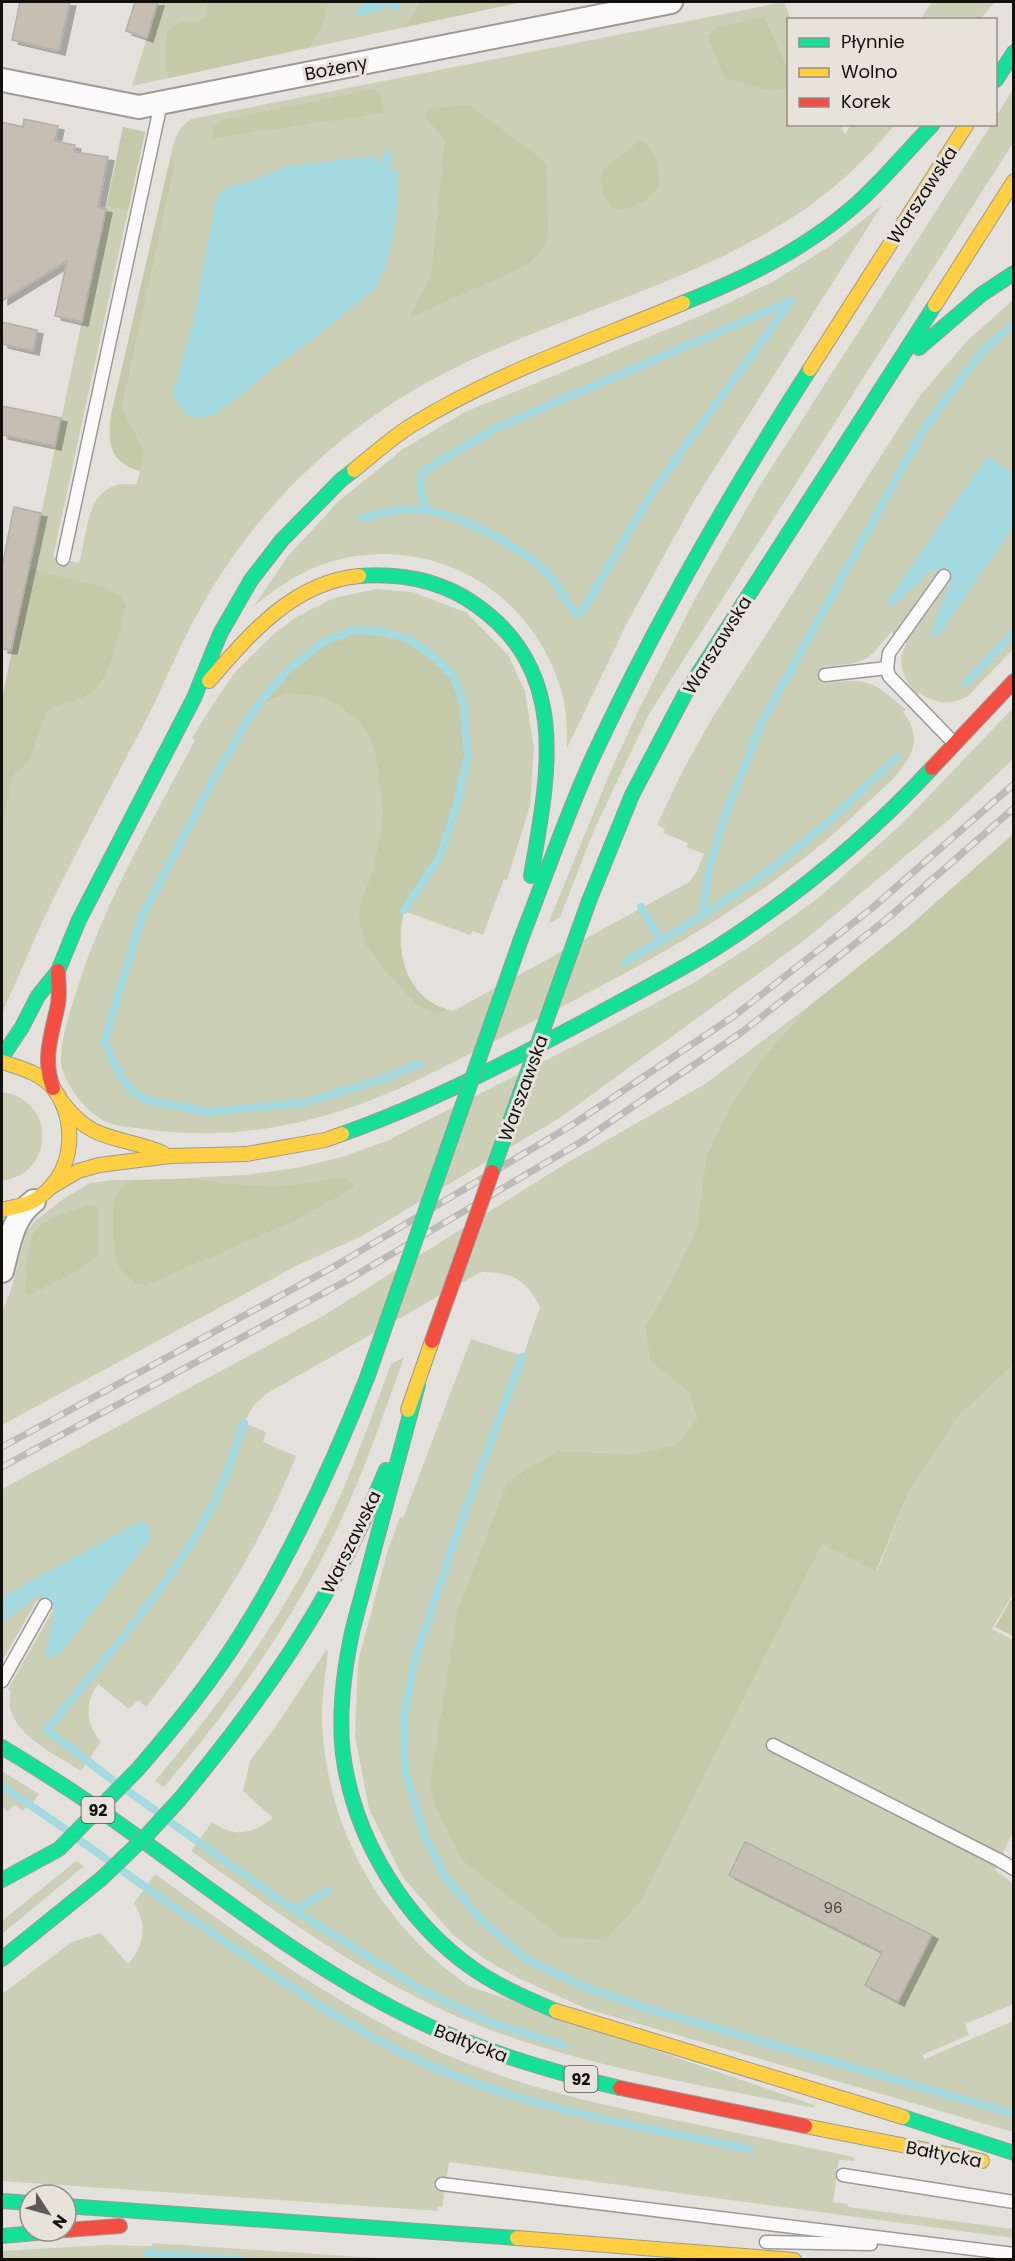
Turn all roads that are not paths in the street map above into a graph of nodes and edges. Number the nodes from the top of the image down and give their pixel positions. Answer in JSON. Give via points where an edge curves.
{"nodes":[{"id":1,"x":671,"y":2,"type":"edge"},
{"id":2,"x":1014,"y":36,"type":"edge"},
{"id":3,"x":1014,"y":52,"type":"edge"},
{"id":4,"x":997,"y":55,"type":"edge"},
{"id":5,"x":997,"y":78,"type":"edge"},
{"id":6,"x":2,"y":80,"type":"edge"},
{"id":7,"x":160,"y":103,"type":"junction"},
{"id":8,"x":931,"y":126,"type":"edge"},
{"id":9,"x":966,"y":126,"type":"edge"},
{"id":10,"x":1014,"y":182,"type":"edge"},
{"id":11,"x":1014,"y":273,"type":"edge"},
{"id":12,"x":876,"y":396,"type":"junction"},
{"id":13,"x":63,"y":560,"type":"dead end"},
{"id":14,"x":944,"y":576,"type":"dead end"},
{"id":15,"x":887,"y":668,"type":"junction"},
{"id":16,"x":825,"y":675,"type":"dead end"},
{"id":17,"x":1014,"y":681,"type":"edge"},
{"id":18,"x":194,"y":698,"type":"junction"},
{"id":19,"x":955,"y":744,"type":"junction"},
{"id":20,"x":521,"y":939,"type":"junction"},
{"id":21,"x":58,"y":970,"type":"junction"},
{"id":22,"x":2,"y":1057,"type":"edge"},
{"id":23,"x":2,"y":1062,"type":"edge"},
{"id":24,"x":53,"y":1088,"type":"junction"},
{"id":25,"x":63,"y":1103,"type":"junction"},
{"id":26,"x":170,"y":1156,"type":"junction"},
{"id":27,"x":44,"y":1192,"type":"junction"},
{"id":28,"x":2,"y":1210,"type":"edge"},
{"id":29,"x":2,"y":1271,"type":"edge"},
{"id":30,"x":418,"y":1385,"type":"junction"},
{"id":31,"x":45,"y":1605,"type":"dead end"},
{"id":32,"x":2,"y":1681,"type":"edge"},
{"id":33,"x":773,"y":1745,"type":"dead end"},
{"id":34,"x":2,"y":1747,"type":"edge"},
{"id":35,"x":1014,"y":1869,"type":"edge"},
{"id":36,"x":5,"y":1885,"type":"edge"},
{"id":37,"x":2,"y":1959,"type":"edge"},
{"id":38,"x":1014,"y":2153,"type":"edge"},
{"id":39,"x":991,"y":2163,"type":"dead end"},
{"id":40,"x":843,"y":2175,"type":"dead end"},
{"id":41,"x":442,"y":2184,"type":"dead end"},
{"id":42,"x":2,"y":2201,"type":"edge"},
{"id":43,"x":18,"y":2202,"type":"edge"},
{"id":44,"x":1014,"y":2202,"type":"edge"},
{"id":45,"x":78,"y":2207,"type":"edge"},
{"id":46,"x":226,"y":2217,"type":"junction"},
{"id":47,"x":78,"y":2229,"type":"edge"},
{"id":48,"x":18,"y":2235,"type":"edge"},
{"id":49,"x":2,"y":2236,"type":"edge"},
{"id":50,"x":560,"y":2241,"type":"junction"},
{"id":51,"x":722,"y":2242,"type":"dead end"},
{"id":52,"x":757,"y":2242,"type":"dead end"},
{"id":53,"x":1012,"y":2254,"type":"edge"},
{"id":54,"x":794,"y":2259,"type":"edge"}],
"edges":[{"from":1,"to":7,"type":"street","name":"Bożeny"},
{"from":2,"to":4,"type":"main road"},
{"from":3,"to":5,"type":"main road"},
{"from":6,"to":7,"type":"street","name":"Bożeny","via":[[139,107]]},
{"from":7,"to":13,"type":"lane"},
{"from":8,"to":18,"type":"main road","via":[[863,198],[780,259],[740,280],[453,401],[376,451],[311,510],[251,580],[220,634]]},
{"from":9,"to":20,"type":"main road","name":"Warszawska","via":[[705,539],[590,764]]},
{"from":10,"to":12,"type":"main road","name":"Warszawska"},
{"from":11,"to":12,"type":"main road","via":[[982,294],[927,341]]},
{"from":12,"to":30,"type":"main road","name":"Warszawska","bridge":true,"via":[[667,727],[612,838]]},
{"from":14,"to":15,"type":"lane","via":[[890,653]]},
{"from":15,"to":16,"type":"lane"},
{"from":15,"to":19,"type":"lane","via":[[894,682]]},
{"from":17,"to":19,"type":"main road"},
{"from":18,"to":20,"type":"main road","via":[[272,614],[295,598],[336,581],[399,574],[442,586],[477,604],[493,616],[520,648],[538,684],[545,713],[545,784]]},
{"from":18,"to":21,"type":"main road","via":[[79,920]]},
{"from":19,"to":26,"type":"main road","via":[[866,834],[791,896],[697,959],[505,1064],[387,1118],[325,1140],[247,1154]]},
{"from":20,"to":36,"type":"main road","name":"Warszawska","bridge":true,"via":[[367,1378],[309,1515],[269,1592],[189,1710],[138,1769],[59,1849]]},
{"from":21,"to":22,"type":"main road"},
{"from":21,"to":24,"type":"main road","via":[[57,1007],[45,1057]]},
{"from":23,"to":24,"type":"main road","via":[[27,1069]]},
{"from":24,"to":25,"type":"main road"},
{"from":25,"to":26,"type":"main road","via":[[84,1128],[148,1145]]},
{"from":25,"to":27,"type":"main road","via":[[71,1131],[70,1147],[62,1172]]},
{"from":26,"to":27,"type":"main road","via":[[82,1169]]},
{"from":27,"to":28,"type":"main road","via":[[20,1206]]},
{"from":27,"to":29,"type":"street","via":[[28,1205],[16,1223]]},
{"from":30,"to":37,"type":"main road","name":"Warszawska","bridge":true,"via":[[342,1565],[306,1629],[249,1715],[146,1836],[101,1879]]},
{"from":30,"to":38,"type":"main road","via":[[353,1628],[341,1719],[343,1757],[360,1826],[400,1895],[461,1960],[531,2001],[575,2018]]},
{"from":31,"to":32,"type":"lane"},
{"from":33,"to":35,"type":"lane"},
{"from":34,"to":39,"type":"main road","name":"Bałtycka","number":"92","via":[[308,1958],[439,2031],[497,2054],[596,2083]]},
{"from":40,"to":44,"type":"lane"},
{"from":41,"to":53,"type":"lane"},
{"from":42,"to":43,"type":"main road"},
{"from":45,"to":46,"type":"main road"},
{"from":46,"to":47,"type":"main road"},
{"from":46,"to":50,"type":"main road"},
{"from":48,"to":49,"type":"main road"},
{"from":50,"to":51,"type":"lane"},
{"from":50,"to":54,"type":"main road"},
{"from":52,"to":53,"type":"lane","via":[[850,2243]]}]}
